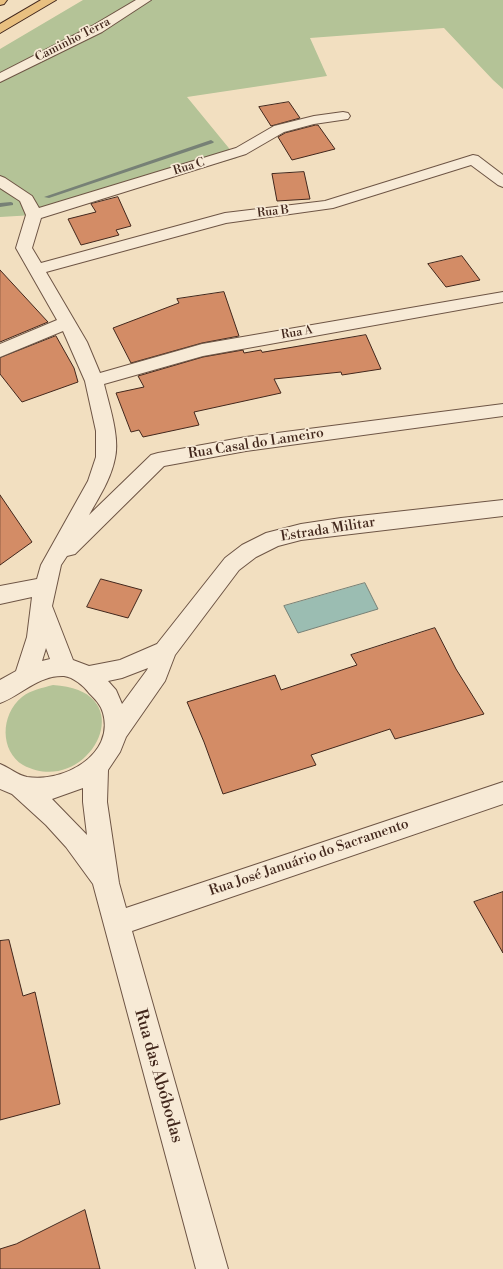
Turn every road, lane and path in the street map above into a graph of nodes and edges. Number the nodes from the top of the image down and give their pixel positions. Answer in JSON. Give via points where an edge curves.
{"nodes":[{"id":1,"x":50,"y":0,"type":"edge"},
{"id":2,"x":145,"y":0,"type":"edge"},
{"id":3,"x":0,"y":29,"type":"edge"},
{"id":4,"x":0,"y":78,"type":"edge"},
{"id":5,"x":343,"y":116,"type":"dead end"},
{"id":6,"x":2,"y":179,"type":"edge"},
{"id":7,"x":503,"y":182,"type":"edge"},
{"id":8,"x":34,"y":215,"type":"junction"},
{"id":9,"x":36,"y":269,"type":"junction"},
{"id":10,"x":503,"y":297,"type":"edge"},
{"id":11,"x":66,"y":323,"type":"junction"},
{"id":12,"x":0,"y":351,"type":"edge"},
{"id":13,"x":94,"y":381,"type":"junction"},
{"id":14,"x":503,"y":410,"type":"edge"},
{"id":15,"x":503,"y":508,"type":"edge"},
{"id":16,"x":51,"y":565,"type":"junction"},
{"id":17,"x":43,"y":593,"type":"junction"},
{"id":18,"x":0,"y":595,"type":"edge"},
{"id":19,"x":165,"y":651,"type":"junction"},
{"id":20,"x":65,"y":667,"type":"junction"},
{"id":21,"x":26,"y":676,"type":"junction"},
{"id":22,"x":87,"y":676,"type":"junction"},
{"id":23,"x":0,"y":693,"type":"edge"},
{"id":24,"x":116,"y":732,"type":"junction"},
{"id":25,"x":96,"y":768,"type":"junction"},
{"id":26,"x":0,"y":775,"type":"edge"},
{"id":27,"x":22,"y":787,"type":"junction"},
{"id":28,"x":503,"y":793,"type":"edge"},
{"id":29,"x":106,"y":883,"type":"junction"},
{"id":30,"x":116,"y":924,"type":"junction"},
{"id":31,"x":212,"y":1269,"type":"edge"}],
"edges":[{"from":1,"to":3,"type":"highway"},
{"from":2,"to":4,"type":"street","name":"Caminho Terra","via":[[97,29]]},
{"from":5,"to":8,"type":"street","name":"Rua C","via":[[279,129],[240,151]]},
{"from":6,"to":8,"type":"street","via":[[27,199]]},
{"from":7,"to":9,"type":"street","name":"Rua B","via":[[473,159],[327,205],[225,218]]},
{"from":8,"to":9,"type":"street","via":[[24,248]]},
{"from":9,"to":11,"type":"street"},
{"from":10,"to":13,"type":"street","name":"Rua A","via":[[202,350]]},
{"from":11,"to":12,"type":"street"},
{"from":11,"to":13,"type":"street","via":[[78,342]]},
{"from":13,"to":16,"type":"street","via":[[105,431],[106,457],[98,481]]},
{"from":14,"to":16,"type":"street","name":"Rua Casal do Lameiro","via":[[246,444],[158,460]]},
{"from":15,"to":19,"type":"street","name":"Estrada Militar","via":[[341,526],[294,533],[266,542],[232,564]]},
{"from":16,"to":17,"type":"street"},
{"from":17,"to":18,"type":"street"},
{"from":17,"to":20,"type":"street","via":[[52,640]]},
{"from":17,"to":21,"type":"street","via":[[38,638]]},
{"from":19,"to":22,"type":"street","name":"Estrada Militar","via":[[122,669]]},
{"from":19,"to":24,"type":"street","via":[[157,674]]},
{"from":20,"to":21,"type":"street"},
{"from":20,"to":22,"type":"street"},
{"from":21,"to":23,"type":"street"},
{"from":22,"to":24,"type":"street","via":[[105,691],[116,713]]},
{"from":24,"to":25,"type":"street","via":[[108,754]]},
{"from":25,"to":27,"type":"street","via":[[70,784],[46,789]]},
{"from":25,"to":29,"type":"street","name":"Rua das Abóbodas","via":[[95,802]]},
{"from":26,"to":27,"type":"street","via":[[6,781]]},
{"from":27,"to":29,"type":"street","name":"Rua das Abóbodas","via":[[57,819],[89,855]]},
{"from":28,"to":30,"type":"street","name":"Rua José Januário do Sacramento"},
{"from":29,"to":30,"type":"street","name":"Rua das Abóbodas"},
{"from":30,"to":31,"type":"street","name":"Rua das Abóbodas"}]}
